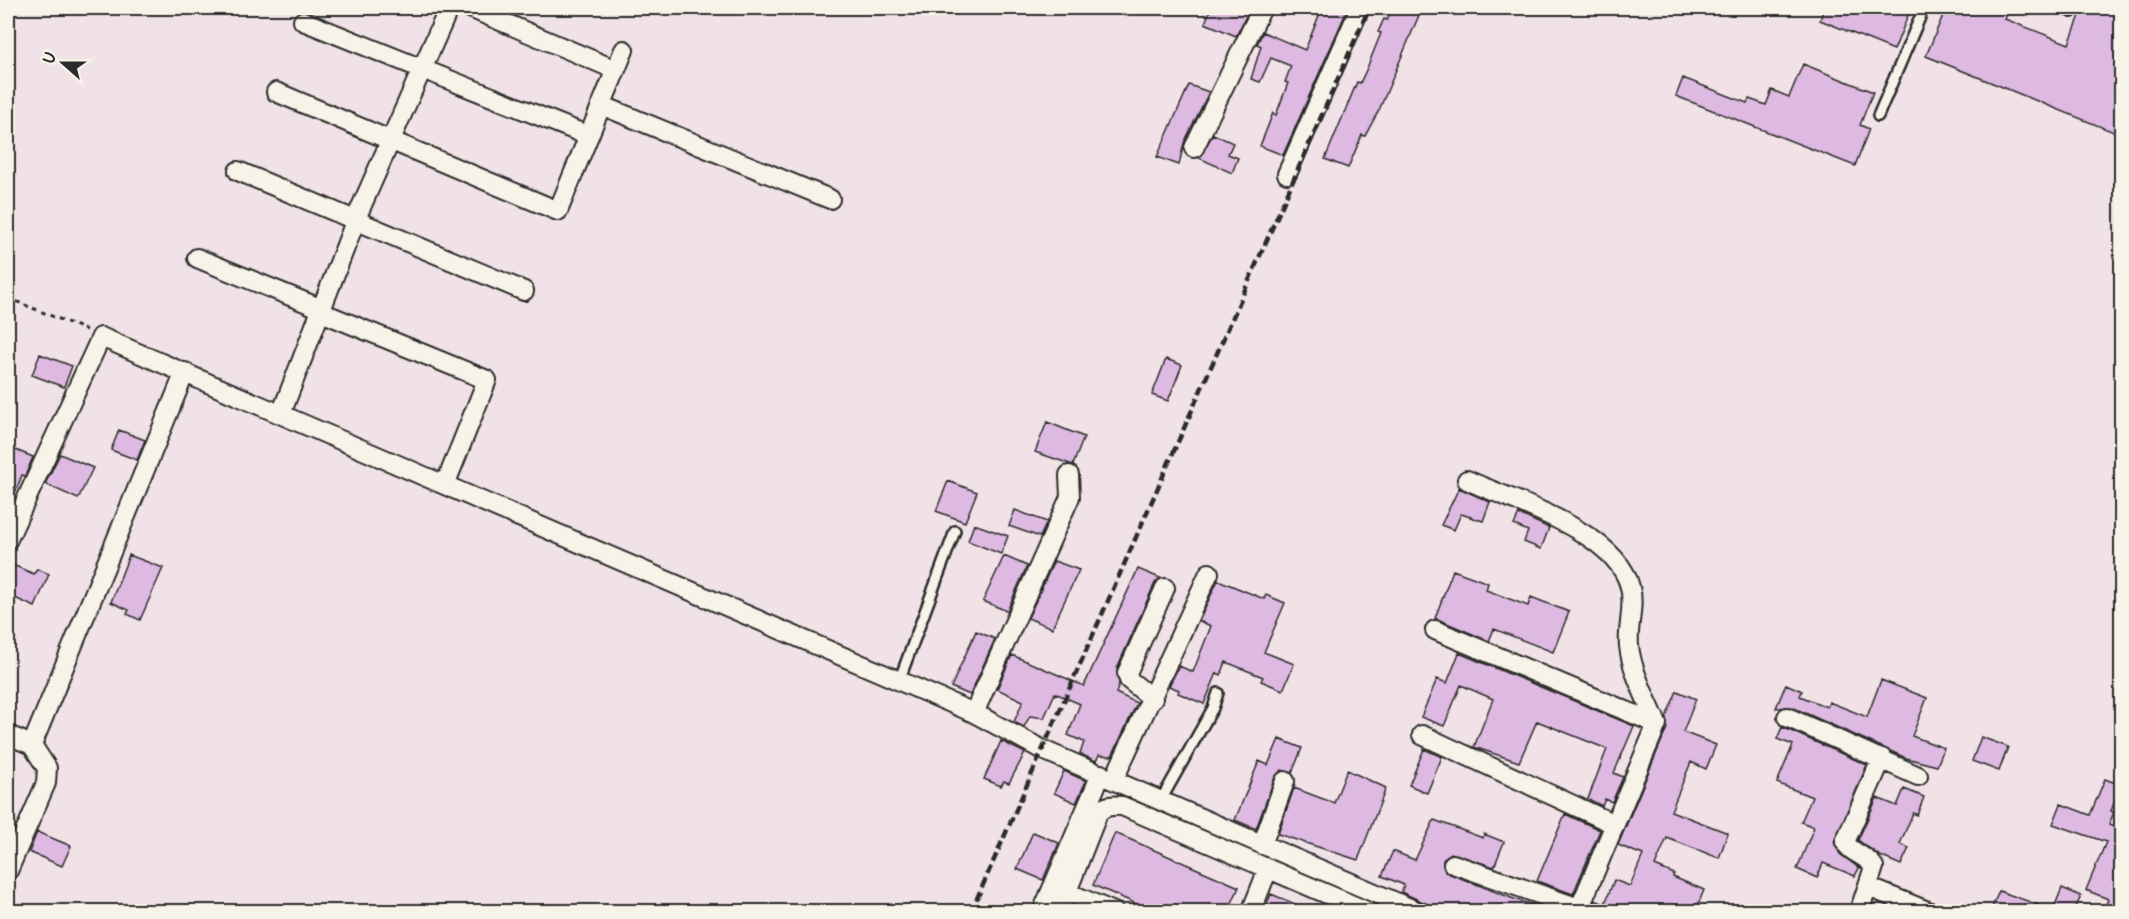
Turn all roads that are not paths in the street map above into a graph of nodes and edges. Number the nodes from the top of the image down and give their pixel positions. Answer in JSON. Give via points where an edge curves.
{"nodes":[{"id":1,"x":449,"y":8,"type":"edge"},
{"id":2,"x":470,"y":8,"type":"edge"},
{"id":3,"x":1262,"y":8,"type":"edge"},
{"id":4,"x":1360,"y":8,"type":"edge"},
{"id":5,"x":1924,"y":8,"type":"edge"},
{"id":6,"x":303,"y":21,"type":"dead end"},
{"id":7,"x":624,"y":50,"type":"dead end"},
{"id":8,"x":422,"y":69,"type":"junction"},
{"id":9,"x":616,"y":70,"type":"junction"},
{"id":10,"x":276,"y":92,"type":"dead end"},
{"id":11,"x":601,"y":105,"type":"junction"},
{"id":12,"x":1878,"y":116,"type":"dead end"},
{"id":13,"x":589,"y":136,"type":"junction"},
{"id":14,"x":390,"y":141,"type":"junction"},
{"id":15,"x":1194,"y":148,"type":"dead end"},
{"id":16,"x":238,"y":171,"type":"dead end"},
{"id":17,"x":1287,"y":174,"type":"dead end"},
{"id":18,"x":830,"y":199,"type":"dead end"},
{"id":19,"x":356,"y":220,"type":"junction"},
{"id":20,"x":197,"y":258,"type":"dead end"},
{"id":21,"x":524,"y":291,"type":"dead end"},
{"id":22,"x":321,"y":310,"type":"junction"},
{"id":23,"x":185,"y":372,"type":"junction"},
{"id":24,"x":281,"y":414,"type":"junction"},
{"id":25,"x":1069,"y":475,"type":"dead end"},
{"id":26,"x":1467,"y":480,"type":"dead end"},
{"id":27,"x":445,"y":485,"type":"junction"},
{"id":28,"x":955,"y":531,"type":"dead end"},
{"id":29,"x":8,"y":539,"type":"edge"},
{"id":30,"x":1209,"y":573,"type":"dead end"},
{"id":31,"x":1165,"y":588,"type":"dead end"},
{"id":32,"x":1435,"y":630,"type":"dead end"},
{"id":33,"x":899,"y":681,"type":"junction"},
{"id":34,"x":1218,"y":693,"type":"dead end"},
{"id":35,"x":1153,"y":699,"type":"junction"},
{"id":36,"x":974,"y":713,"type":"junction"},
{"id":37,"x":1787,"y":717,"type":"dead end"},
{"id":38,"x":1657,"y":724,"type":"junction"},
{"id":39,"x":8,"y":735,"type":"edge"},
{"id":40,"x":1422,"y":735,"type":"dead end"},
{"id":41,"x":32,"y":745,"type":"junction"},
{"id":42,"x":1882,"y":758,"type":"junction"},
{"id":43,"x":1107,"y":776,"type":"junction"},
{"id":44,"x":1918,"y":776,"type":"dead end"},
{"id":45,"x":1285,"y":781,"type":"dead end"},
{"id":46,"x":1161,"y":800,"type":"junction"},
{"id":47,"x":1614,"y":824,"type":"junction"},
{"id":48,"x":1262,"y":845,"type":"junction"},
{"id":49,"x":1453,"y":864,"type":"dead end"},
{"id":50,"x":1268,"y":869,"type":"junction"},
{"id":51,"x":8,"y":871,"type":"edge"},
{"id":52,"x":1868,"y":887,"type":"junction"},
{"id":53,"x":1067,"y":892,"type":"junction"},
{"id":54,"x":1578,"y":910,"type":"edge"},
{"id":55,"x":1368,"y":911,"type":"edge"},
{"id":56,"x":1042,"y":912,"type":"edge"},
{"id":57,"x":1059,"y":912,"type":"edge"},
{"id":58,"x":1114,"y":912,"type":"edge"},
{"id":59,"x":1251,"y":912,"type":"edge"},
{"id":60,"x":1419,"y":912,"type":"edge"},
{"id":61,"x":1859,"y":912,"type":"edge"},
{"id":62,"x":1930,"y":912,"type":"edge"}],
"edges":[{"from":1,"to":8,"type":"street"},
{"from":2,"to":9,"type":"street"},
{"from":3,"to":15,"type":"street"},
{"from":4,"to":17,"type":"street"},
{"from":5,"to":12,"type":"lane"},
{"from":6,"to":8,"type":"street"},
{"from":7,"to":9,"type":"street"},
{"from":8,"to":13,"type":"street"},
{"from":8,"to":14,"type":"street"},
{"from":9,"to":11,"type":"street"},
{"from":10,"to":14,"type":"street"},
{"from":11,"to":13,"type":"street"},
{"from":11,"to":18,"type":"street"},
{"from":13,"to":14,"type":"street","via":[[558,211]]},
{"from":14,"to":19,"type":"street"},
{"from":16,"to":19,"type":"street"},
{"from":19,"to":21,"type":"street"},
{"from":19,"to":22,"type":"street"},
{"from":20,"to":22,"type":"street"},
{"from":22,"to":24,"type":"street"},
{"from":22,"to":27,"type":"street","via":[[486,380]]},
{"from":23,"to":24,"type":"street"},
{"from":23,"to":29,"type":"street","via":[[101,336]]},
{"from":23,"to":41,"type":"street"},
{"from":24,"to":27,"type":"street"},
{"from":25,"to":36,"type":"street","via":[[1070,497]]},
{"from":26,"to":38,"type":"street","via":[[1588,534],[1619,562],[1631,589],[1629,636],[1633,668]]},
{"from":27,"to":33,"type":"street"},
{"from":28,"to":33,"type":"lane"},
{"from":30,"to":35,"type":"street"},
{"from":31,"to":35,"type":"street","via":[[1127,673]]},
{"from":32,"to":38,"type":"street"},
{"from":33,"to":36,"type":"street"},
{"from":34,"to":46,"type":"lane"},
{"from":35,"to":43,"type":"street"},
{"from":36,"to":43,"type":"street","via":[[1043,750]]},
{"from":37,"to":42,"type":"street"},
{"from":38,"to":47,"type":"street"},
{"from":39,"to":41,"type":"street"},
{"from":40,"to":47,"type":"street"},
{"from":41,"to":51,"type":"street","via":[[47,768],[46,783]]},
{"from":42,"to":44,"type":"street"},
{"from":42,"to":52,"type":"street","via":[[1845,842],[1872,863]]},
{"from":43,"to":46,"type":"street"},
{"from":43,"to":56,"type":"street"},
{"from":45,"to":48,"type":"street"},
{"from":46,"to":48,"type":"street"},
{"from":47,"to":54,"type":"street"},
{"from":48,"to":60,"type":"street"},
{"from":49,"to":54,"type":"street"},
{"from":50,"to":53,"type":"street","via":[[1114,805],[1098,813]]},
{"from":50,"to":55,"type":"street"},
{"from":50,"to":59,"type":"street"},
{"from":52,"to":61,"type":"street"},
{"from":52,"to":62,"type":"street"},
{"from":53,"to":57,"type":"street"},
{"from":53,"to":58,"type":"street"}]}
